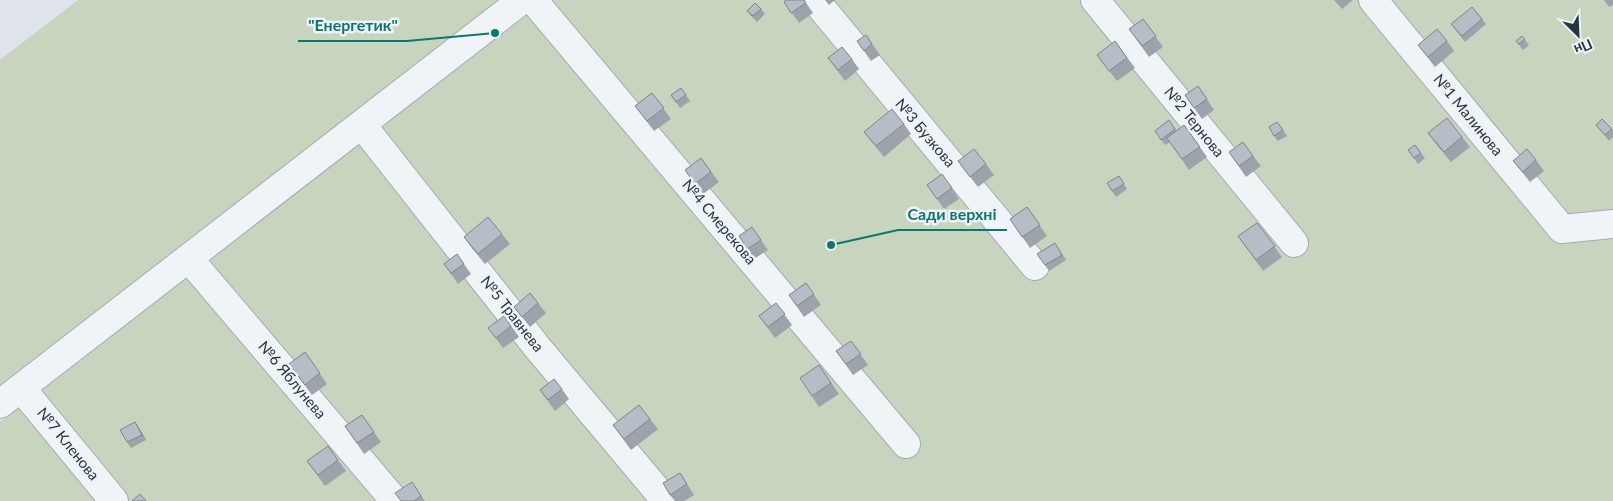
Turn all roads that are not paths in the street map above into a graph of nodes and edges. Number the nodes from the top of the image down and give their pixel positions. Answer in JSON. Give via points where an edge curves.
{"nodes":[{"id":1,"x":522,"y":0,"type":"edge"},
{"id":2,"x":533,"y":0,"type":"edge"},
{"id":3,"x":815,"y":0,"type":"edge"},
{"id":4,"x":1095,"y":0,"type":"edge"},
{"id":5,"x":1373,"y":0,"type":"edge"},
{"id":6,"x":362,"y":125,"type":"junction"},
{"id":7,"x":1613,"y":224,"type":"edge"},
{"id":8,"x":1294,"y":243,"type":"dead end"},
{"id":9,"x":189,"y":259,"type":"junction"},
{"id":10,"x":1036,"y":266,"type":"dead end"},
{"id":11,"x":22,"y":388,"type":"junction"},
{"id":12,"x":0,"y":404,"type":"edge"},
{"id":13,"x":906,"y":444,"type":"dead end"},
{"id":14,"x":114,"y":501,"type":"edge"},
{"id":15,"x":395,"y":501,"type":"edge"},
{"id":16,"x":666,"y":501,"type":"edge"}],
"edges":[{"from":1,"to":6,"type":"street"},
{"from":2,"to":13,"type":"street","name":"№4 Смерекова"},
{"from":3,"to":10,"type":"street","name":"№3 Бузкова"},
{"from":4,"to":8,"type":"street","name":"№2 Тернова"},
{"from":5,"to":7,"type":"street","name":"№1 Малинова","via":[[1562,229]]},
{"from":6,"to":9,"type":"street"},
{"from":6,"to":16,"type":"street","name":"№5 Травнева","via":[[537,347]]},
{"from":9,"to":11,"type":"street"},
{"from":9,"to":15,"type":"street","name":"№6 Яблунева"},
{"from":11,"to":12,"type":"street"},
{"from":11,"to":14,"type":"street","name":"№7 Кленова"}]}
